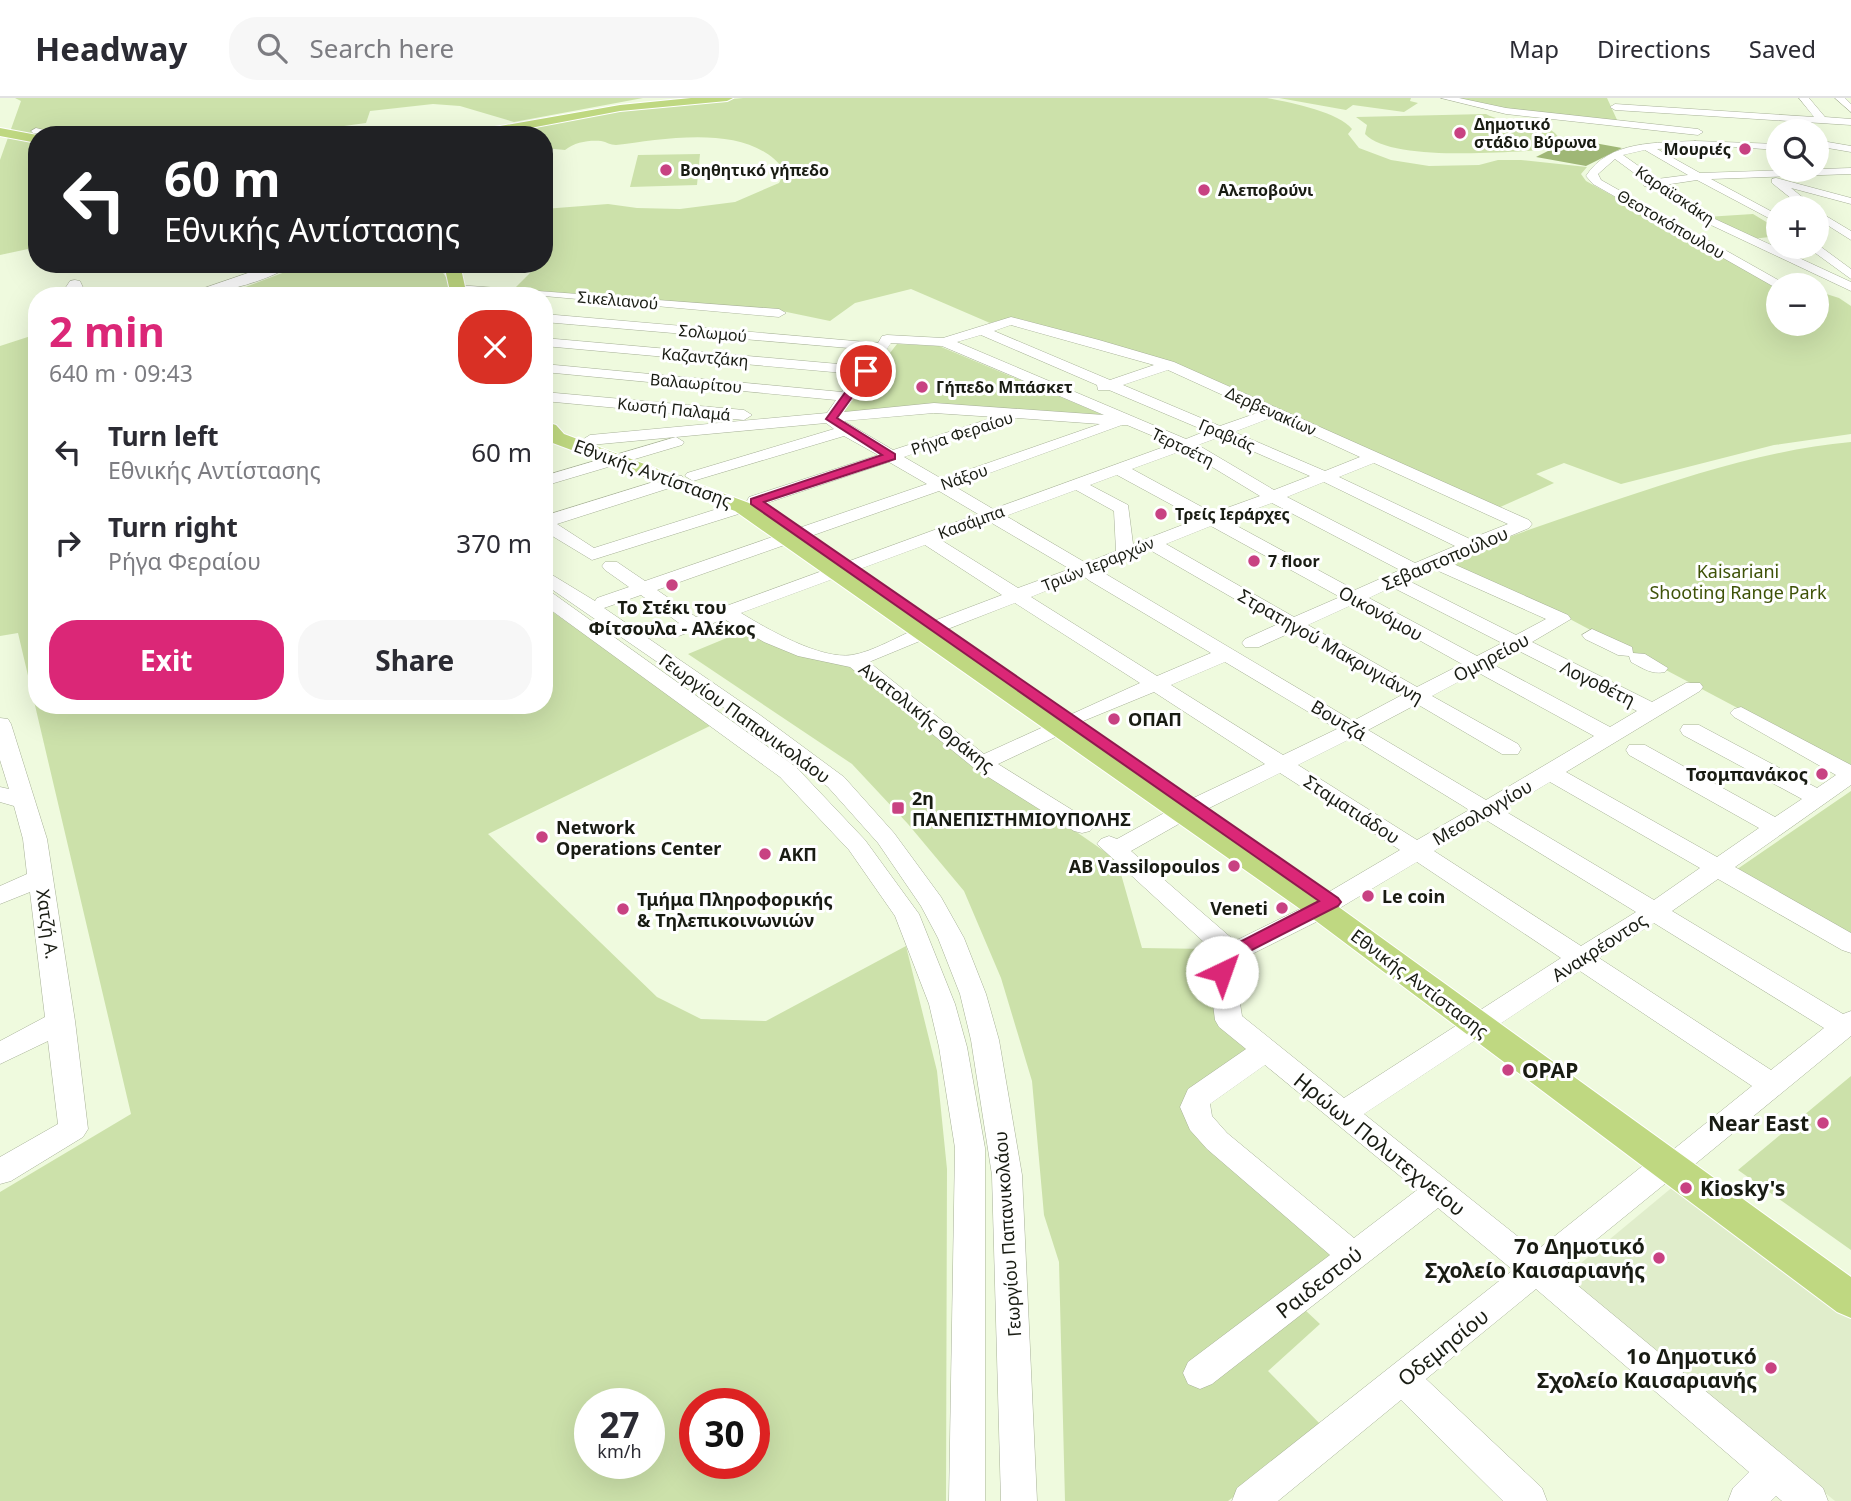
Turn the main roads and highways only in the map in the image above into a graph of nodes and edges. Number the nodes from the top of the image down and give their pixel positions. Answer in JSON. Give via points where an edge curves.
{"nodes":[{"id":1,"x":727,"y":98,"type":"edge"},
{"id":2,"x":522,"y":126,"type":"edge"},
{"id":3,"x":0,"y":132,"type":"edge"},
{"id":4,"x":28,"y":134,"type":"edge"},
{"id":5,"x":553,"y":430,"type":"edge"},
{"id":6,"x":553,"y":434,"type":"edge"},
{"id":7,"x":621,"y":450,"type":"junction"},
{"id":8,"x":1675,"y":1161,"type":"junction"},
{"id":9,"x":1851,"y":1278,"type":"edge"},
{"id":10,"x":1851,"y":1300,"type":"edge"}],
"edges":[{"from":1,"to":2,"type":"main road","via":[[621,108]]},
{"from":3,"to":4,"type":"main road"},
{"from":5,"to":7,"type":"main road","name":"Εθνικής Αντίστασης"},
{"from":6,"to":7,"type":"main road","name":"Εθνικής Αντίστασης"},
{"from":7,"to":8,"type":"main road","name":"Εθνικής Αντίστασης","via":[[748,504],[844,568],[1326,905]]},
{"from":8,"to":9,"type":"main road","name":"Εθνικής Αντίστασης"},
{"from":8,"to":10,"type":"main road","name":"Εθνικής Αντίστασης"}]}
